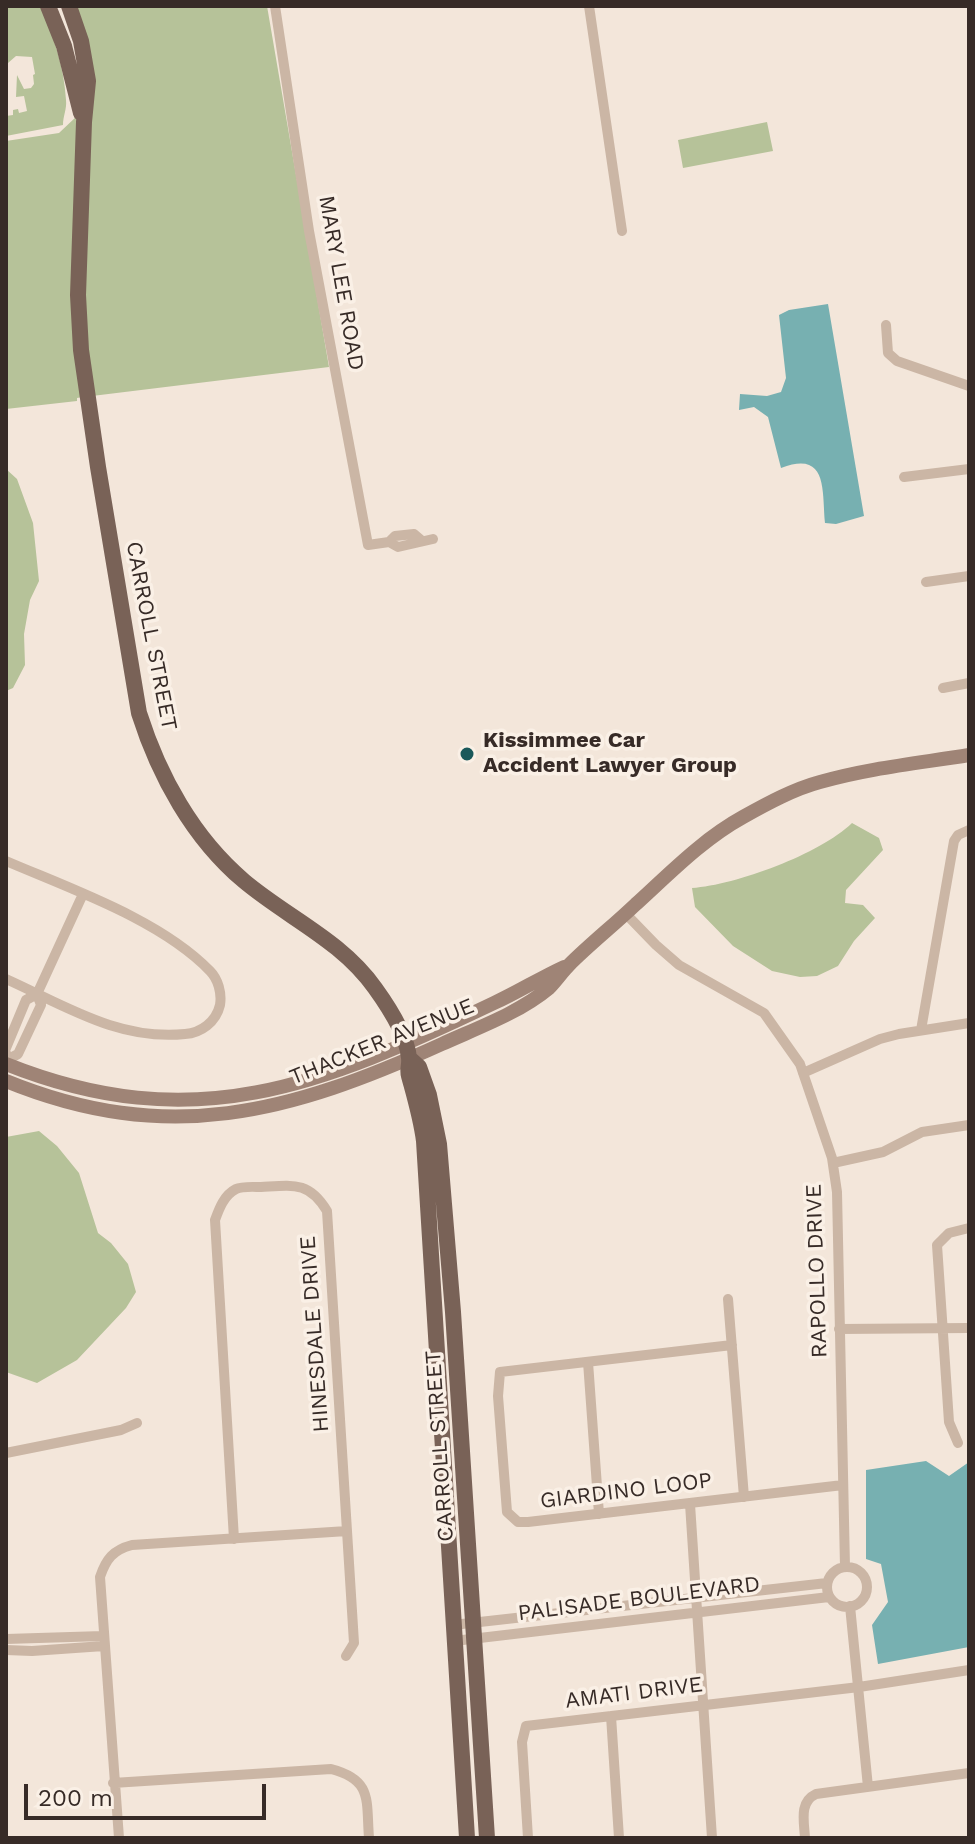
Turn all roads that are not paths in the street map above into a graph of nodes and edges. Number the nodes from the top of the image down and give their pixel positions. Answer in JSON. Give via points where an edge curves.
{"nodes":[{"id":1,"x":48,"y":6,"type":"edge"},
{"id":2,"x":69,"y":6,"type":"edge"},
{"id":3,"x":275,"y":6,"type":"edge"},
{"id":4,"x":589,"y":6,"type":"edge"},
{"id":5,"x":84,"y":122,"type":"junction"},
{"id":6,"x":622,"y":231,"type":"dead end"},
{"id":7,"x":886,"y":325,"type":"dead end"},
{"id":8,"x":969,"y":386,"type":"edge"},
{"id":9,"x":969,"y":469,"type":"edge"},
{"id":10,"x":904,"y":477,"type":"dead end"},
{"id":11,"x":433,"y":539,"type":"dead end"},
{"id":12,"x":969,"y":576,"type":"edge"},
{"id":13,"x":926,"y":582,"type":"dead end"},
{"id":14,"x":969,"y":683,"type":"edge"},
{"id":15,"x":943,"y":688,"type":"dead end"},
{"id":16,"x":969,"y":755,"type":"edge"},
{"id":17,"x":969,"y":830,"type":"edge"},
{"id":18,"x":6,"y":861,"type":"edge"},
{"id":19,"x":83,"y":894,"type":"junction"},
{"id":20,"x":626,"y":914,"type":"junction"},
{"id":21,"x":6,"y":979,"type":"edge"},
{"id":22,"x":37,"y":994,"type":"junction"},
{"id":23,"x":969,"y":1023,"type":"edge"},
{"id":24,"x":921,"y":1030,"type":"junction"},
{"id":25,"x":407,"y":1050,"type":"junction"},
{"id":26,"x":6,"y":1051,"type":"edge"},
{"id":27,"x":6,"y":1062,"type":"edge"},
{"id":28,"x":803,"y":1073,"type":"junction"},
{"id":29,"x":6,"y":1081,"type":"edge"},
{"id":30,"x":969,"y":1125,"type":"edge"},
{"id":31,"x":833,"y":1163,"type":"junction"},
{"id":32,"x":427,"y":1182,"type":"junction"},
{"id":33,"x":969,"y":1228,"type":"edge"},
{"id":34,"x":728,"y":1299,"type":"dead end"},
{"id":35,"x":453,"y":1312,"type":"junction"},
{"id":36,"x":969,"y":1328,"type":"edge"},
{"id":37,"x":839,"y":1329,"type":"junction"},
{"id":38,"x":942,"y":1330,"type":"junction"},
{"id":39,"x":732,"y":1345,"type":"junction"},
{"id":40,"x":588,"y":1362,"type":"junction"},
{"id":41,"x":137,"y":1423,"type":"dead end"},
{"id":42,"x":958,"y":1443,"type":"dead end"},
{"id":43,"x":6,"y":1453,"type":"edge"},
{"id":44,"x":843,"y":1485,"type":"junction"},
{"id":45,"x":744,"y":1497,"type":"junction"},
{"id":46,"x":690,"y":1504,"type":"junction"},
{"id":47,"x":599,"y":1514,"type":"junction"},
{"id":48,"x":347,"y":1531,"type":"junction"},
{"id":49,"x":234,"y":1539,"type":"junction"},
{"id":50,"x":845,"y":1567,"type":"junction"},
{"id":51,"x":827,"y":1583,"type":"junction"},
{"id":52,"x":829,"y":1597,"type":"junction"},
{"id":53,"x":697,"y":1598,"type":"junction"},
{"id":54,"x":850,"y":1606,"type":"junction"},
{"id":55,"x":698,"y":1611,"type":"junction"},
{"id":56,"x":473,"y":1631,"type":"junction"},
{"id":57,"x":454,"y":1633,"type":"junction"},
{"id":58,"x":6,"y":1639,"type":"edge"},
{"id":59,"x":104,"y":1641,"type":"junction"},
{"id":60,"x":6,"y":1650,"type":"edge"},
{"id":61,"x":346,"y":1656,"type":"dead end"},
{"id":62,"x":969,"y":1670,"type":"edge"},
{"id":63,"x":859,"y":1687,"type":"junction"},
{"id":64,"x":703,"y":1706,"type":"junction"},
{"id":65,"x":611,"y":1716,"type":"junction"},
{"id":66,"x":969,"y":1773,"type":"edge"},
{"id":67,"x":113,"y":1783,"type":"junction"},
{"id":68,"x":868,"y":1787,"type":"junction"},
{"id":69,"x":119,"y":1838,"type":"edge"},
{"id":70,"x":369,"y":1838,"type":"edge"},
{"id":71,"x":467,"y":1838,"type":"edge"},
{"id":72,"x":487,"y":1838,"type":"edge"},
{"id":73,"x":528,"y":1838,"type":"edge"},
{"id":74,"x":619,"y":1838,"type":"edge"},
{"id":75,"x":712,"y":1838,"type":"edge"},
{"id":76,"x":805,"y":1838,"type":"edge"}],
"edges":[{"from":1,"to":5,"type":"main road","name":"CARROLL STREET"},
{"from":2,"to":5,"type":"main road","name":"CARROLL STREET","via":[[88,81]]},
{"from":3,"to":11,"type":"street","name":"MARY LEE ROAD","via":[[309,231],[368,545],[414,534],[421,540]]},
{"from":4,"to":6,"type":"street"},
{"from":5,"to":25,"type":"main road","name":"CARROLL STREET","via":[[81,350],[139,713],[148,739],[164,777],[207,843],[244,881],[323,935],[359,968],[376,989]]},
{"from":7,"to":8,"type":"street","via":[[888,353],[897,361]]},
{"from":9,"to":10,"type":"street"},
{"from":12,"to":13,"type":"street"},
{"from":14,"to":15,"type":"street"},
{"from":16,"to":20,"type":"street","name":"THACKER AVENUE","via":[[878,769],[791,793],[715,835]]},
{"from":17,"to":24,"type":"street","via":[[954,841]]},
{"from":18,"to":19,"type":"street"},
{"from":19,"to":22,"type":"street"},
{"from":19,"to":22,"type":"street","via":[[163,935],[212,973],[220,995],[215,1016],[191,1034],[135,1034]]},
{"from":20,"to":25,"type":"street","name":"THACKER AVENUE","via":[[549,987],[518,1008]]},
{"from":20,"to":28,"type":"street","name":"RAPOLLO DRIVE","via":[[669,958],[764,1013]]},
{"from":21,"to":22,"type":"street"},
{"from":22,"to":26,"type":"street","via":[[26,1000]]},
{"from":22,"to":27,"type":"street","via":[[41,1005],[18,1054]]},
{"from":23,"to":24,"type":"street"},
{"from":24,"to":28,"type":"street","via":[[880,1039]]},
{"from":25,"to":27,"type":"street","name":"THACKER AVENUE","via":[[262,1093],[202,1100],[109,1094],[60,1084]]},
{"from":25,"to":29,"type":"street","name":"THACKER AVENUE","via":[[301,1100],[199,1116],[97,1109]]},
{"from":25,"to":32,"type":"main road","name":"CARROLL STREET"},
{"from":25,"to":35,"type":"main road","name":"CARROLL STREET","via":[[419,1067],[439,1144]]},
{"from":26,"to":27,"type":"street"},
{"from":28,"to":31,"type":"street","name":"RAPOLLO DRIVE"},
{"from":30,"to":31,"type":"street","via":[[922,1132],[883,1152]]},
{"from":31,"to":37,"type":"street","name":"RAPOLLO DRIVE"},
{"from":32,"to":35,"type":"main road","via":[[433,1193],[440,1299]]},
{"from":32,"to":57,"type":"main road","name":"CARROLL STREET"},
{"from":33,"to":38,"type":"street","via":[[949,1233],[937,1245]]},
{"from":34,"to":39,"type":"street"},
{"from":35,"to":56,"type":"main road","name":"CARROLL STREET"},
{"from":36,"to":38,"type":"street"},
{"from":37,"to":38,"type":"street"},
{"from":37,"to":44,"type":"street","name":"RAPOLLO DRIVE"},
{"from":38,"to":42,"type":"street","via":[[949,1422]]},
{"from":39,"to":40,"type":"street","name":"GIARDINO LOOP"},
{"from":39,"to":45,"type":"street"},
{"from":40,"to":47,"type":"street"},
{"from":40,"to":47,"type":"street","name":"GIARDINO LOOP","via":[[500,1372],[505,1503],[518,1522]]},
{"from":41,"to":43,"type":"street"},
{"from":44,"to":45,"type":"street","name":"GIARDINO LOOP"},
{"from":44,"to":50,"type":"street","name":"RAPOLLO DRIVE"},
{"from":45,"to":46,"type":"street","name":"GIARDINO LOOP"},
{"from":46,"to":47,"type":"street","name":"GIARDINO LOOP"},
{"from":46,"to":53,"type":"street"},
{"from":48,"to":49,"type":"street"},
{"from":48,"to":49,"type":"street","name":"HINESDALE DRIVE","via":[[327,1211],[306,1188],[251,1187],[237,1188],[223,1201],[215,1220]]},
{"from":48,"to":61,"type":"street","via":[[354,1643]]},
{"from":49,"to":59,"type":"street","via":[[117,1549],[105,1561],[100,1577]]},
{"from":50,"to":51,"type":"street"},
{"from":50,"to":54,"type":"street","via":[[865,1580],[864,1597]]},
{"from":51,"to":52,"type":"street"},
{"from":51,"to":53,"type":"street","name":"PALISADE BOULEVARD"},
{"from":52,"to":54,"type":"street"},
{"from":52,"to":55,"type":"street","name":"PALISADE BOULEVARD"},
{"from":53,"to":55,"type":"street"},
{"from":53,"to":56,"type":"street","name":"PALISADE BOULEVARD"},
{"from":54,"to":63,"type":"street"},
{"from":55,"to":56,"type":"street","name":"PALISADE BOULEVARD"},
{"from":55,"to":64,"type":"street"},
{"from":56,"to":57,"type":"street","name":"PALISADE BOULEVARD"},
{"from":56,"to":72,"type":"main road","name":"CARROLL STREET"},
{"from":57,"to":71,"type":"main road","name":"CARROLL STREET"},
{"from":58,"to":59,"type":"street"},
{"from":59,"to":60,"type":"street"},
{"from":59,"to":67,"type":"street"},
{"from":62,"to":63,"type":"street","name":"AMATI DRIVE"},
{"from":63,"to":64,"type":"street","name":"AMATI DRIVE"},
{"from":63,"to":68,"type":"street"},
{"from":64,"to":65,"type":"street","name":"AMATI DRIVE"},
{"from":64,"to":75,"type":"street"},
{"from":65,"to":73,"type":"street","name":"AMATI DRIVE","via":[[526,1726],[522,1742]]},
{"from":65,"to":74,"type":"street"},
{"from":66,"to":68,"type":"street"},
{"from":67,"to":69,"type":"street"},
{"from":67,"to":70,"type":"street","via":[[331,1769],[360,1782]]},
{"from":68,"to":76,"type":"street","via":[[808,1798]]}]}
